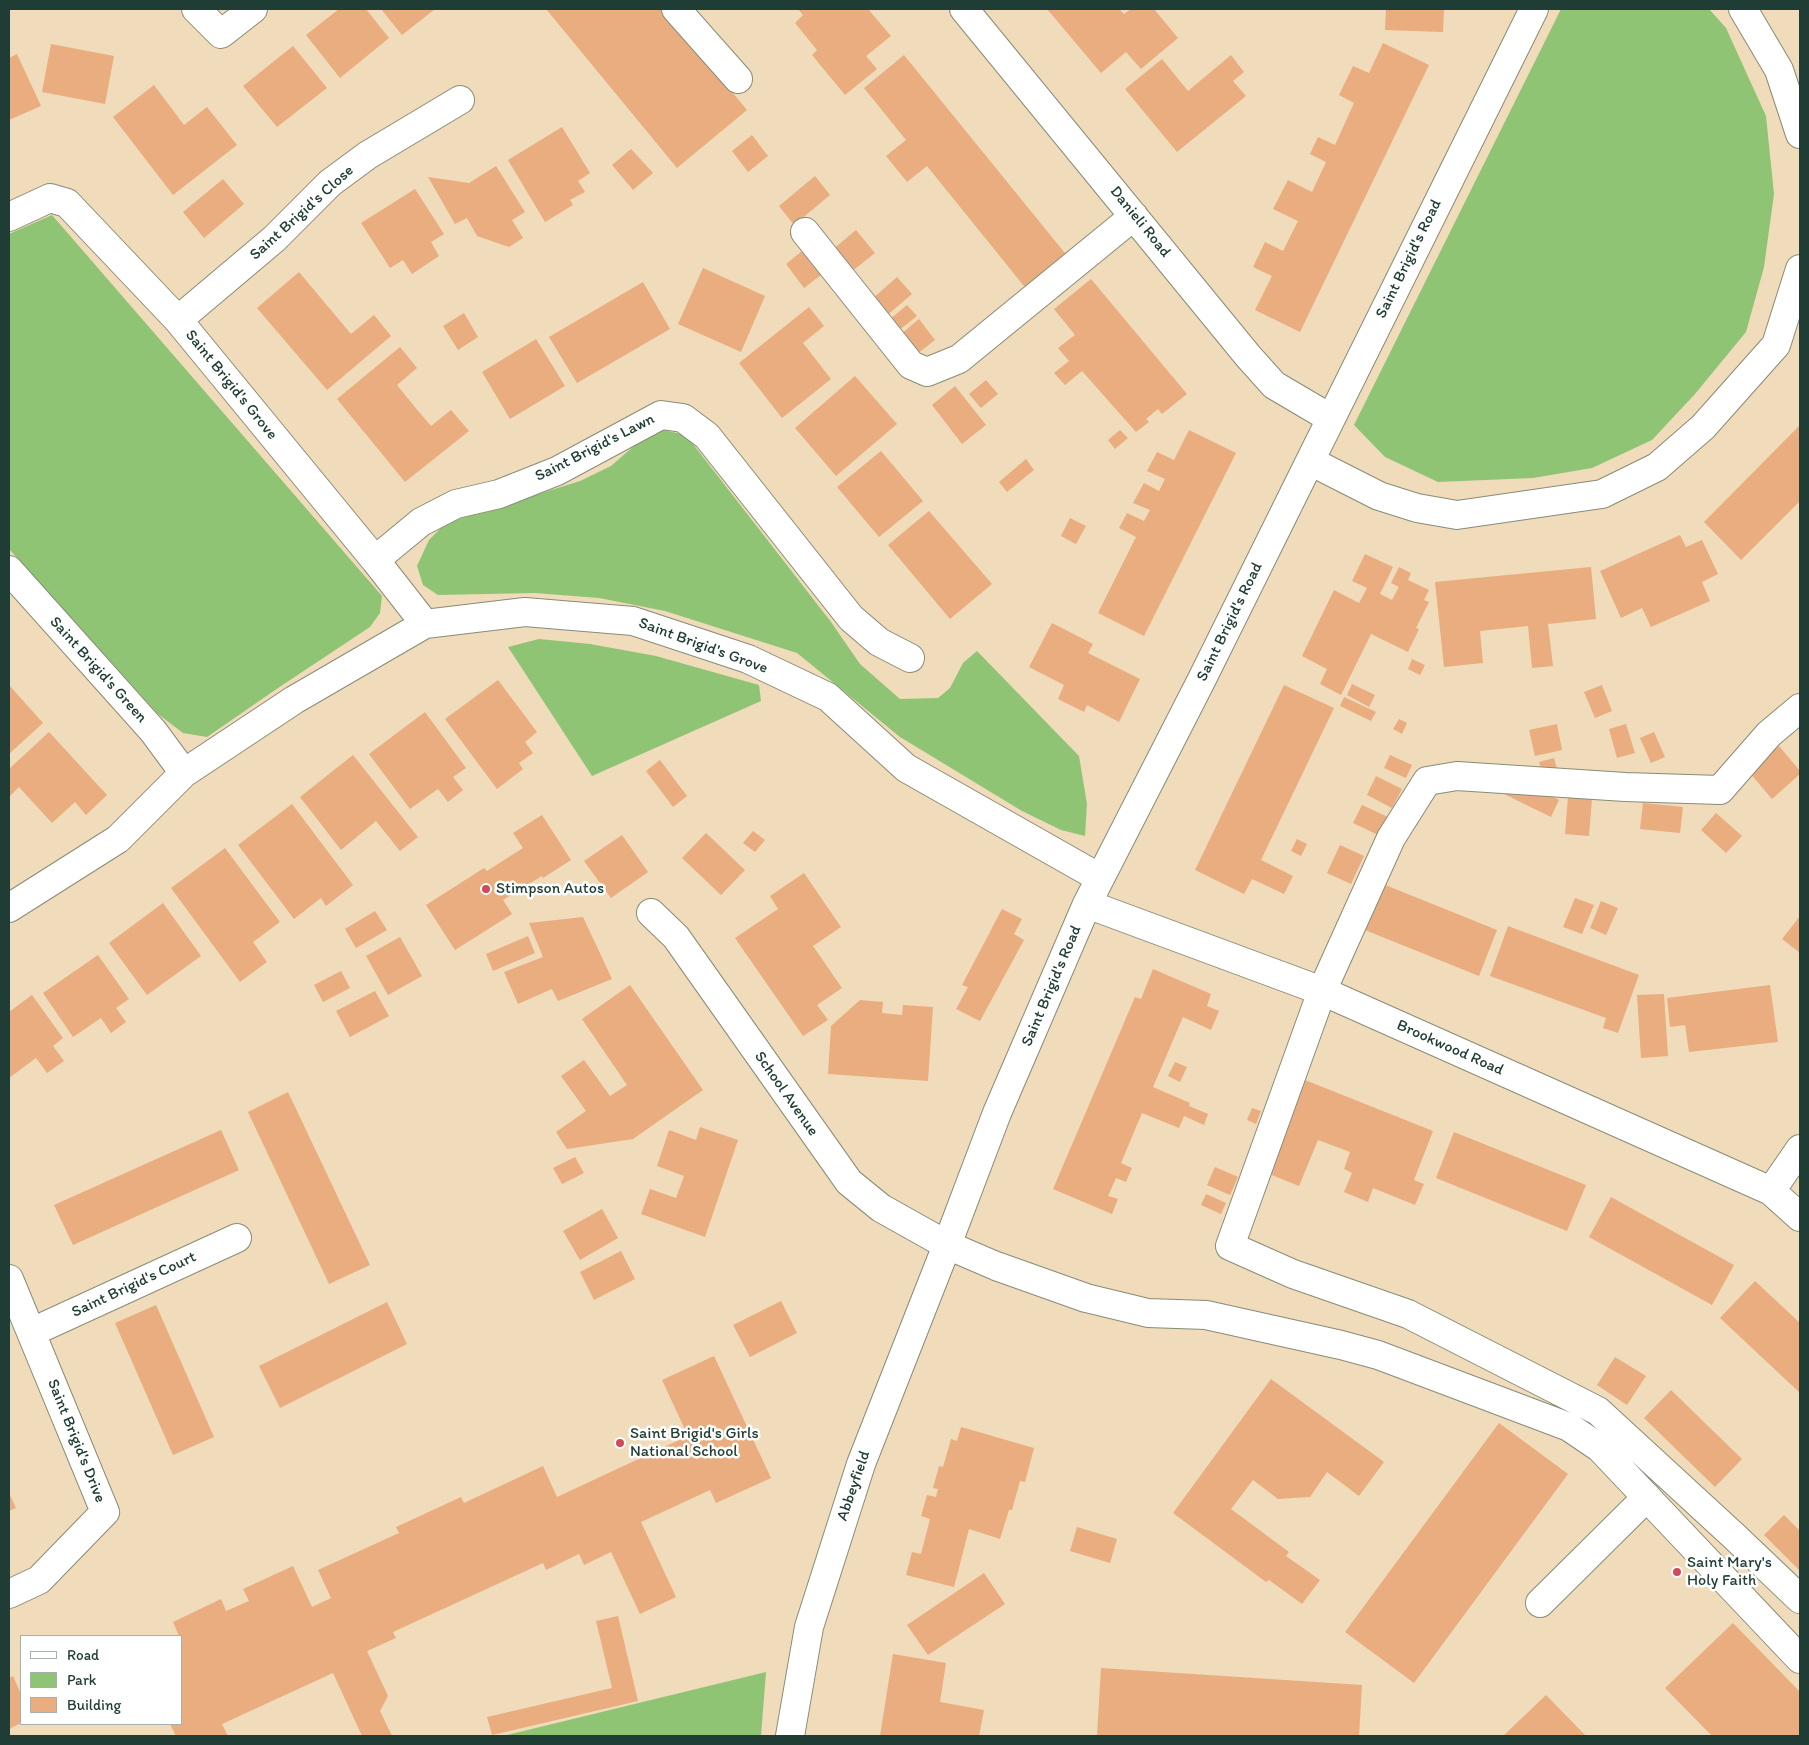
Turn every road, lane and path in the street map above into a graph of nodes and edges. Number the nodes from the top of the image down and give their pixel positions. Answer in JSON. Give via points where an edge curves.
{"nodes":[{"id":1,"x":196,"y":9,"type":"edge"},
{"id":2,"x":253,"y":9,"type":"edge"},
{"id":3,"x":676,"y":9,"type":"edge"},
{"id":4,"x":964,"y":9,"type":"edge"},
{"id":5,"x":1534,"y":9,"type":"edge"},
{"id":6,"x":1743,"y":9,"type":"edge"},
{"id":7,"x":738,"y":79,"type":"dead end"},
{"id":8,"x":460,"y":100,"type":"dead end"},
{"id":9,"x":1800,"y":134,"type":"edge"},
{"id":10,"x":1134,"y":216,"type":"junction"},
{"id":11,"x":9,"y":217,"type":"edge"},
{"id":12,"x":805,"y":232,"type":"dead end"},
{"id":13,"x":1800,"y":269,"type":"edge"},
{"id":14,"x":178,"y":320,"type":"junction"},
{"id":15,"x":1330,"y":418,"type":"junction"},
{"id":16,"x":1310,"y":461,"type":"junction"},
{"id":17,"x":375,"y":560,"type":"junction"},
{"id":18,"x":9,"y":570,"type":"edge"},
{"id":19,"x":425,"y":624,"type":"junction"},
{"id":20,"x":910,"y":658,"type":"dead end"},
{"id":21,"x":1800,"y":708,"type":"edge"},
{"id":22,"x":184,"y":773,"type":"junction"},
{"id":23,"x":1100,"y":878,"type":"junction"},
{"id":24,"x":1087,"y":904,"type":"junction"},
{"id":25,"x":9,"y":908,"type":"edge"},
{"id":26,"x":651,"y":913,"type":"dead end"},
{"id":27,"x":1322,"y":990,"type":"junction"},
{"id":28,"x":1800,"y":1150,"type":"edge"},
{"id":29,"x":1771,"y":1191,"type":"junction"},
{"id":30,"x":1800,"y":1218,"type":"edge"},
{"id":31,"x":237,"y":1238,"type":"dead end"},
{"id":32,"x":947,"y":1245,"type":"junction"},
{"id":33,"x":9,"y":1279,"type":"edge"},
{"id":34,"x":32,"y":1332,"type":"junction"},
{"id":35,"x":1647,"y":1497,"type":"junction"},
{"id":36,"x":9,"y":1594,"type":"edge"},
{"id":37,"x":1800,"y":1599,"type":"edge"},
{"id":38,"x":1540,"y":1603,"type":"dead end"},
{"id":39,"x":1800,"y":1659,"type":"edge"},
{"id":40,"x":790,"y":1736,"type":"edge"}],
"edges":[{"from":1,"to":2,"type":"street","via":[[221,34]]},
{"from":3,"to":7,"type":"street"},
{"from":4,"to":10,"type":"street","name":"Danieli Road"},
{"from":5,"to":15,"type":"street","name":"Saint Brigid's Road"},
{"from":6,"to":9,"type":"street","via":[[1779,70]]},
{"from":8,"to":14,"type":"street","name":"Saint Brigid's Close","via":[[368,155],[330,183],[274,239]]},
{"from":10,"to":12,"type":"street","via":[[959,359],[927,372],[911,365]]},
{"from":10,"to":15,"type":"street","name":"Danieli Road","via":[[1274,385]]},
{"from":11,"to":14,"type":"street","name":"Saint Brigid's Grove","via":[[50,198],[67,202]]},
{"from":13,"to":16,"type":"street","via":[[1776,345],[1703,427],[1657,467],[1602,494],[1456,516],[1379,496]]},
{"from":14,"to":17,"type":"street","name":"Saint Brigid's Grove"},
{"from":15,"to":16,"type":"street","name":"Saint Brigid's Road"},
{"from":16,"to":23,"type":"street","name":"Saint Brigid's Road"},
{"from":17,"to":19,"type":"street","name":"Saint Brigid's Grove"},
{"from":17,"to":20,"type":"street","name":"Saint Brigid's Lawn","via":[[421,522],[456,504],[499,494],[557,471],[661,415],[683,418],[707,436],[851,618],[879,642]]},
{"from":18,"to":22,"type":"street","name":"Saint Brigid's Green","via":[[153,731]]},
{"from":19,"to":22,"type":"street","name":"Saint Brigid's Grove","via":[[294,700]]},
{"from":19,"to":23,"type":"street","name":"Saint Brigid's Grove","via":[[525,612],[633,621],[748,659],[828,697],[906,768]]},
{"from":21,"to":27,"type":"street","via":[[1768,734],[1720,790],[1458,776],[1427,781],[1391,838]]},
{"from":22,"to":25,"type":"street","name":"Saint Brigid's Grove","via":[[118,839]]},
{"from":23,"to":24,"type":"street","name":"Saint Brigid's Road"},
{"from":24,"to":27,"type":"street","name":"Brookwood Road"},
{"from":24,"to":32,"type":"street","name":"Saint Brigid's Road","via":[[997,1113]]},
{"from":26,"to":32,"type":"street","name":"School Avenue","via":[[676,937],[849,1182],[881,1208]]},
{"from":27,"to":29,"type":"street","name":"Brookwood Road"},
{"from":27,"to":37,"type":"street","via":[[1230,1246],[1293,1274],[1408,1314],[1598,1411]]},
{"from":28,"to":29,"type":"street"},
{"from":29,"to":30,"type":"street","name":"Brookwood Road"},
{"from":31,"to":34,"type":"street","name":"Saint Brigid's Court"},
{"from":32,"to":35,"type":"street","name":"School Avenue","via":[[1086,1298],[1148,1313],[1206,1315],[1378,1354],[1569,1427],[1600,1448]]},
{"from":32,"to":40,"type":"street","name":"Abbeyfield","via":[[849,1500],[809,1627]]},
{"from":33,"to":34,"type":"street","name":"Saint Brigid's Drive"},
{"from":34,"to":36,"type":"street","name":"Saint Brigid's Drive","via":[[105,1512],[39,1580]]},
{"from":35,"to":38,"type":"street"},
{"from":35,"to":39,"type":"street","name":"School Avenue"}]}
